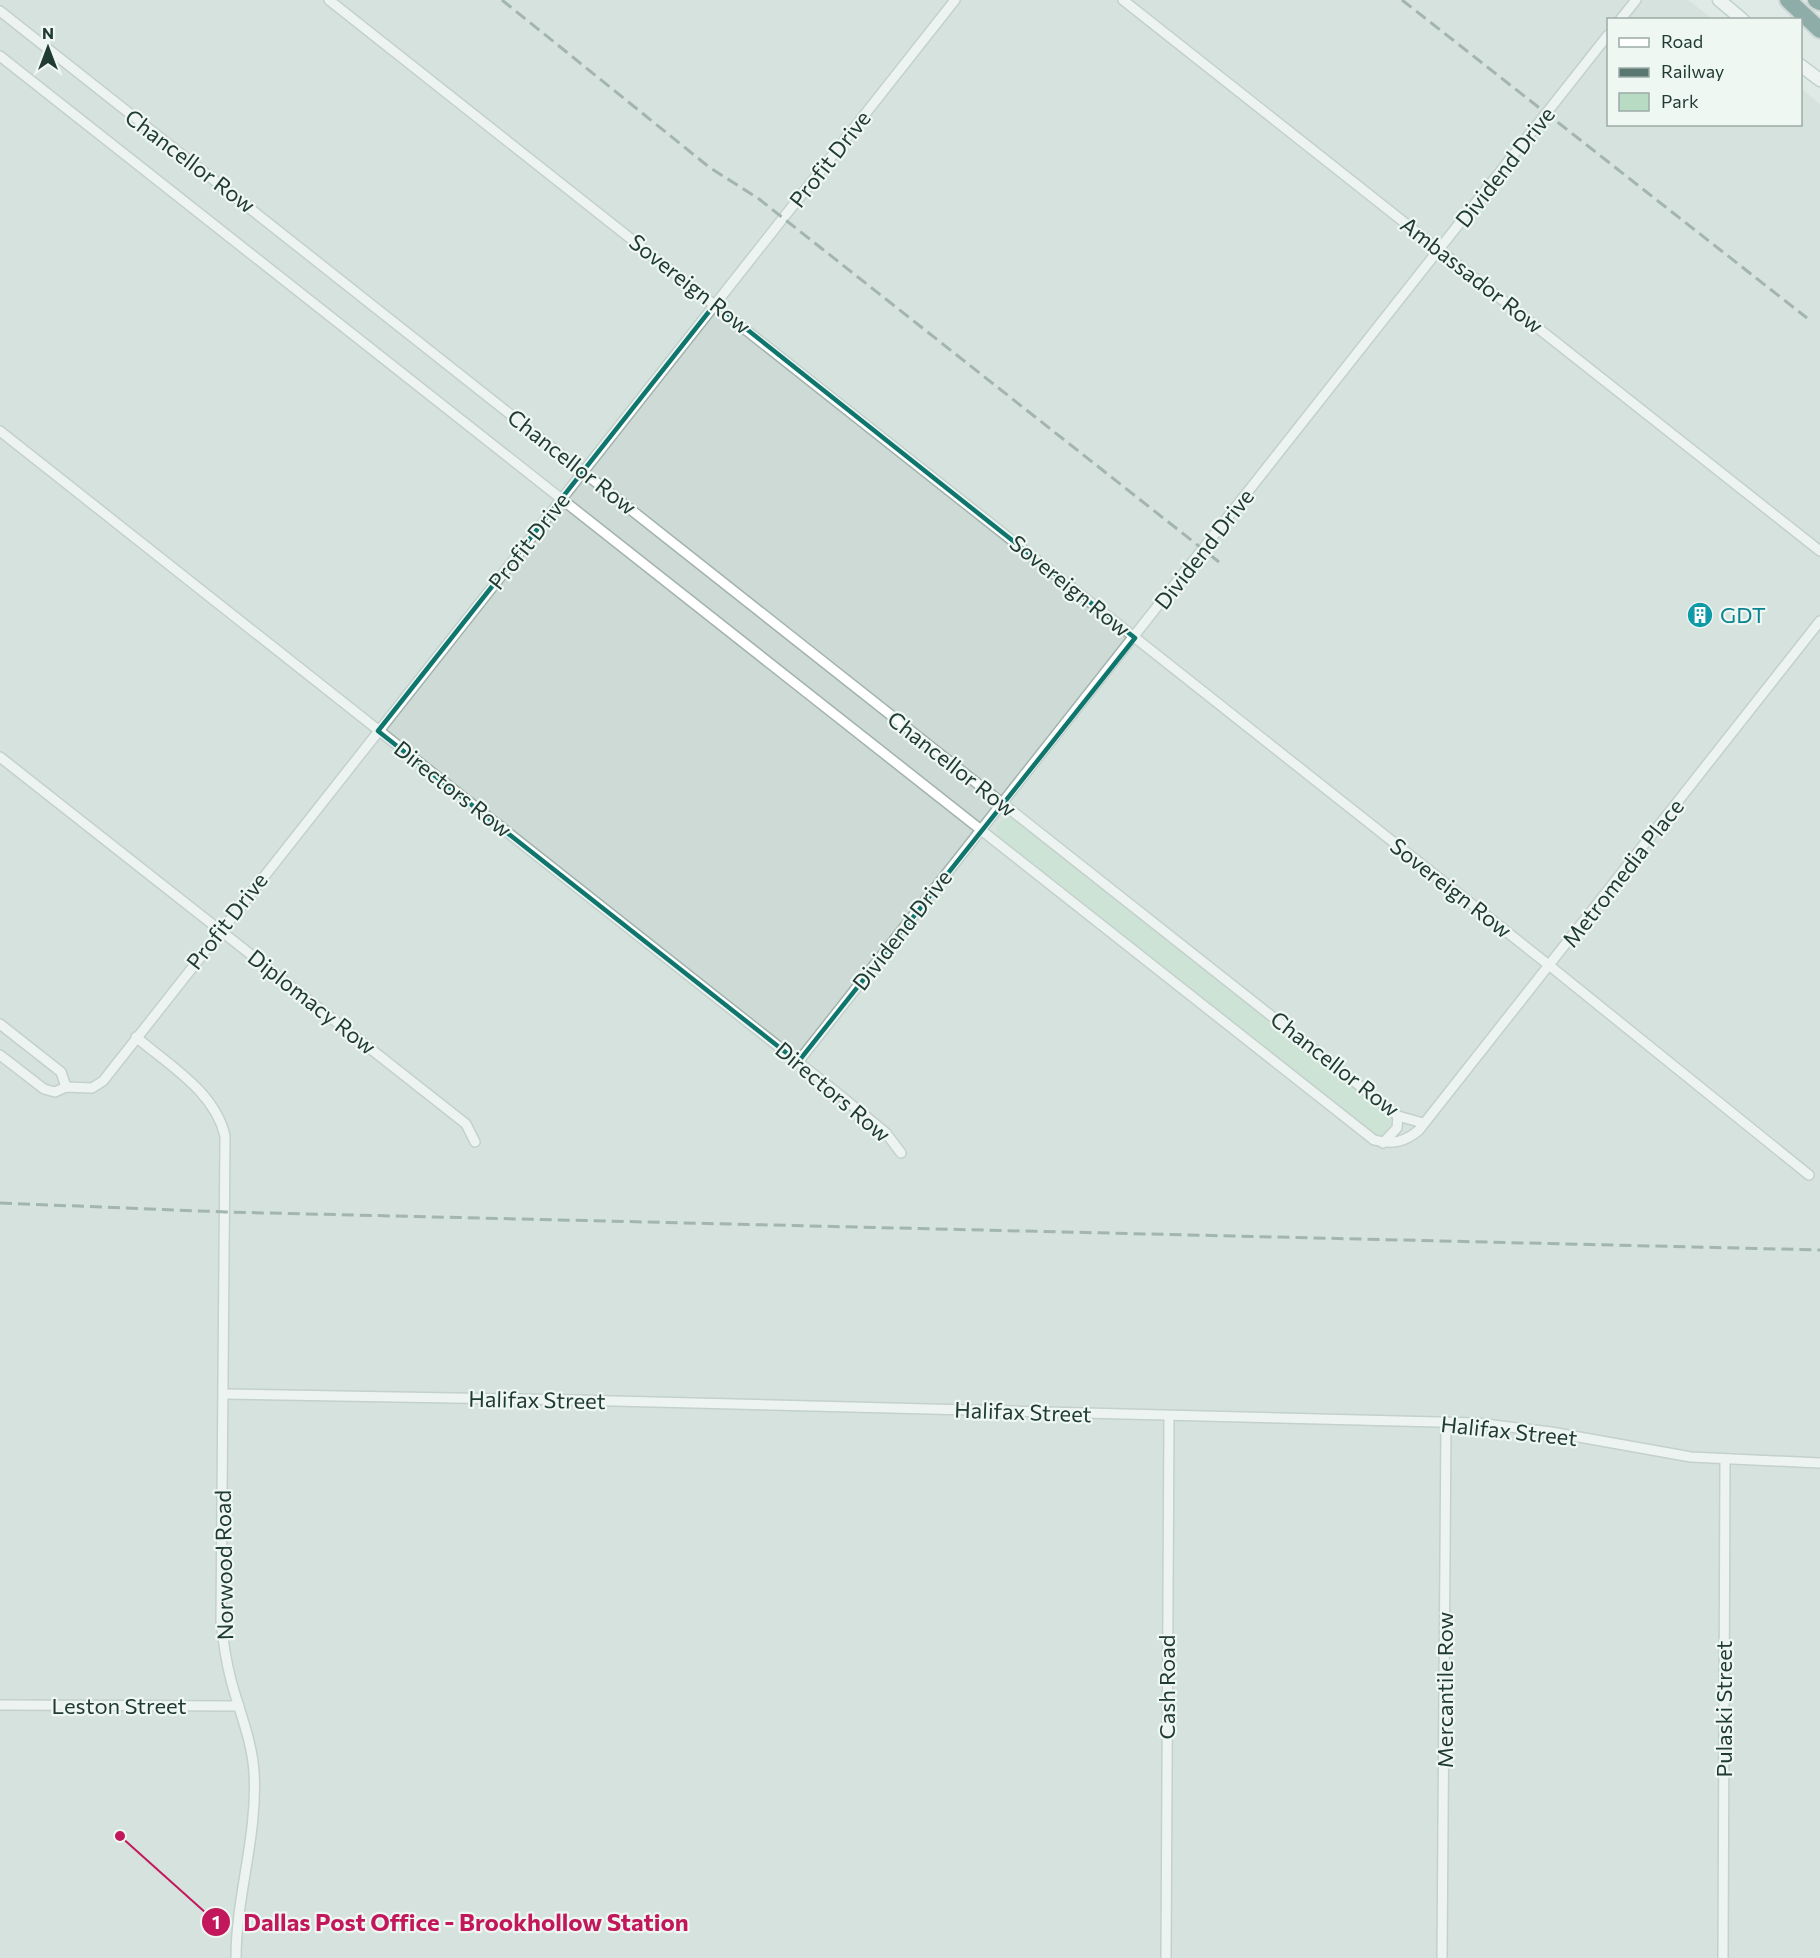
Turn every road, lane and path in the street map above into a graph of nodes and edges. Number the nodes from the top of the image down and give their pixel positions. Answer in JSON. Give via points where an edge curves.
{"nodes":[{"id":1,"x":329,"y":0,"type":"edge"},
{"id":2,"x":955,"y":0,"type":"edge"},
{"id":3,"x":1123,"y":0,"type":"edge"},
{"id":4,"x":1636,"y":0,"type":"edge"},
{"id":5,"x":1719,"y":0,"type":"edge"},
{"id":6,"x":1773,"y":0,"type":"edge"},
{"id":7,"x":1788,"y":0,"type":"edge"},
{"id":8,"x":0,"y":11,"type":"edge"},
{"id":9,"x":1622,"y":18,"type":"edge"},
{"id":10,"x":1741,"y":18,"type":"edge"},
{"id":11,"x":1797,"y":18,"type":"edge"},
{"id":12,"x":1802,"y":21,"type":"edge"},
{"id":13,"x":1820,"y":33,"type":"edge"},
{"id":14,"x":1607,"y":36,"type":"edge"},
{"id":15,"x":0,"y":56,"type":"edge"},
{"id":16,"x":1802,"y":66,"type":"edge"},
{"id":17,"x":1820,"y":80,"type":"edge"},
{"id":18,"x":1441,"y":250,"type":"junction"},
{"id":19,"x":715,"y":304,"type":"junction"},
{"id":20,"x":0,"y":431,"type":"edge"},
{"id":21,"x":584,"y":471,"type":"junction"},
{"id":22,"x":560,"y":500,"type":"junction"},
{"id":23,"x":1820,"y":551,"type":"edge"},
{"id":24,"x":1820,"y":621,"type":"edge"},
{"id":25,"x":1135,"y":638,"type":"junction"},
{"id":26,"x":378,"y":731,"type":"junction"},
{"id":27,"x":0,"y":757,"type":"edge"},
{"id":28,"x":1002,"y":803,"type":"junction"},
{"id":29,"x":980,"y":831,"type":"junction"},
{"id":30,"x":219,"y":930,"type":"junction"},
{"id":31,"x":1550,"y":966,"type":"junction"},
{"id":32,"x":0,"y":1024,"type":"edge"},
{"id":33,"x":136,"y":1037,"type":"junction"},
{"id":34,"x":0,"y":1054,"type":"edge"},
{"id":35,"x":798,"y":1062,"type":"junction"},
{"id":36,"x":66,"y":1087,"type":"junction"},
{"id":37,"x":1398,"y":1116,"type":"junction"},
{"id":38,"x":1423,"y":1123,"type":"junction"},
{"id":39,"x":475,"y":1142,"type":"dead end"},
{"id":40,"x":1383,"y":1143,"type":"junction"},
{"id":41,"x":901,"y":1153,"type":"dead end"},
{"id":42,"x":1809,"y":1175,"type":"dead end"},
{"id":43,"x":224,"y":1394,"type":"junction"},
{"id":44,"x":1169,"y":1417,"type":"junction"},
{"id":45,"x":1446,"y":1422,"type":"junction"},
{"id":46,"x":1725,"y":1460,"type":"junction"},
{"id":47,"x":1820,"y":1463,"type":"edge"},
{"id":48,"x":0,"y":1705,"type":"edge"},
{"id":49,"x":239,"y":1706,"type":"junction"},
{"id":50,"x":236,"y":1958,"type":"edge"},
{"id":51,"x":1166,"y":1958,"type":"edge"},
{"id":52,"x":1442,"y":1958,"type":"edge"},
{"id":53,"x":1723,"y":1958,"type":"edge"}],
"edges":[{"from":1,"to":19,"type":"street","name":"Sovereign Row"},
{"from":2,"to":19,"type":"street","name":"Profit Drive"},
{"from":3,"to":18,"type":"street","name":"Ambassador Row"},
{"from":4,"to":9,"type":"street"},
{"from":5,"to":10,"type":"main road"},
{"from":6,"to":11,"type":"highway"},
{"from":7,"to":13,"type":"highway"},
{"from":8,"to":21,"type":"street","name":"Chancellor Row"},
{"from":12,"to":13,"type":"highway"},
{"from":14,"to":18,"type":"street","name":"Dividend Drive"},
{"from":15,"to":22,"type":"street","name":"Chancellor Row"},
{"from":16,"to":17,"type":"main road"},
{"from":18,"to":23,"type":"street","name":"Ambassador Row"},
{"from":18,"to":25,"type":"street","name":"Dividend Drive"},
{"from":19,"to":21,"type":"street","name":"Profit Drive"},
{"from":19,"to":25,"type":"street","name":"Sovereign Row"},
{"from":20,"to":26,"type":"street","name":"Directors Row"},
{"from":21,"to":22,"type":"street","name":"Profit Drive"},
{"from":21,"to":28,"type":"street","name":"Chancellor Row"},
{"from":22,"to":26,"type":"street","name":"Profit Drive"},
{"from":22,"to":29,"type":"street","name":"Chancellor Row"},
{"from":24,"to":31,"type":"street","name":"Metromedia Place"},
{"from":25,"to":28,"type":"street","name":"Dividend Drive"},
{"from":25,"to":31,"type":"street","name":"Sovereign Row"},
{"from":26,"to":30,"type":"street","name":"Profit Drive"},
{"from":26,"to":35,"type":"street","name":"Directors Row"},
{"from":27,"to":30,"type":"street","name":"Diplomacy Row"},
{"from":28,"to":29,"type":"street","name":"Dividend Drive"},
{"from":28,"to":37,"type":"street","name":"Chancellor Row"},
{"from":29,"to":35,"type":"street","name":"Dividend Drive"},
{"from":29,"to":40,"type":"street","name":"Chancellor Row","via":[[1366,1136]]},
{"from":30,"to":33,"type":"street","name":"Profit Drive"},
{"from":30,"to":39,"type":"street","name":"Diplomacy Row","via":[[466,1124]]},
{"from":31,"to":38,"type":"street","name":"Metromedia Place"},
{"from":31,"to":42,"type":"street","name":"Sovereign Row"},
{"from":32,"to":36,"type":"street","via":[[61,1072]]},
{"from":33,"to":36,"type":"street","name":"Profit Drive","via":[[103,1081],[92,1088]]},
{"from":33,"to":43,"type":"street","name":"Norwood Road","via":[[205,1096],[222,1120],[226,1203]]},
{"from":34,"to":36,"type":"street","via":[[44,1089],[55,1092]]},
{"from":35,"to":41,"type":"street","name":"Directors Row","via":[[886,1133]]},
{"from":37,"to":38,"type":"street","name":"Chancellor Row"},
{"from":37,"to":40,"type":"street","via":[[1397,1128]]},
{"from":38,"to":40,"type":"street","name":"Chancellor Row","via":[[1409,1138]]},
{"from":43,"to":44,"type":"street","name":"Halifax Street"},
{"from":43,"to":49,"type":"street","name":"Norwood Road","via":[[221,1621]]},
{"from":44,"to":45,"type":"street","name":"Halifax Street"},
{"from":44,"to":51,"type":"street","name":"Cash Road"},
{"from":45,"to":46,"type":"street","name":"Halifax Street","via":[[1519,1428],[1660,1453]]},
{"from":45,"to":52,"type":"street","name":"Mercantile Row"},
{"from":46,"to":47,"type":"street","name":"Halifax Street"},
{"from":46,"to":53,"type":"street","name":"Pulaski Street"},
{"from":48,"to":49,"type":"street","name":"Leston Street"},
{"from":49,"to":50,"type":"street","name":"Norwood Road","via":[[255,1775]]}]}
